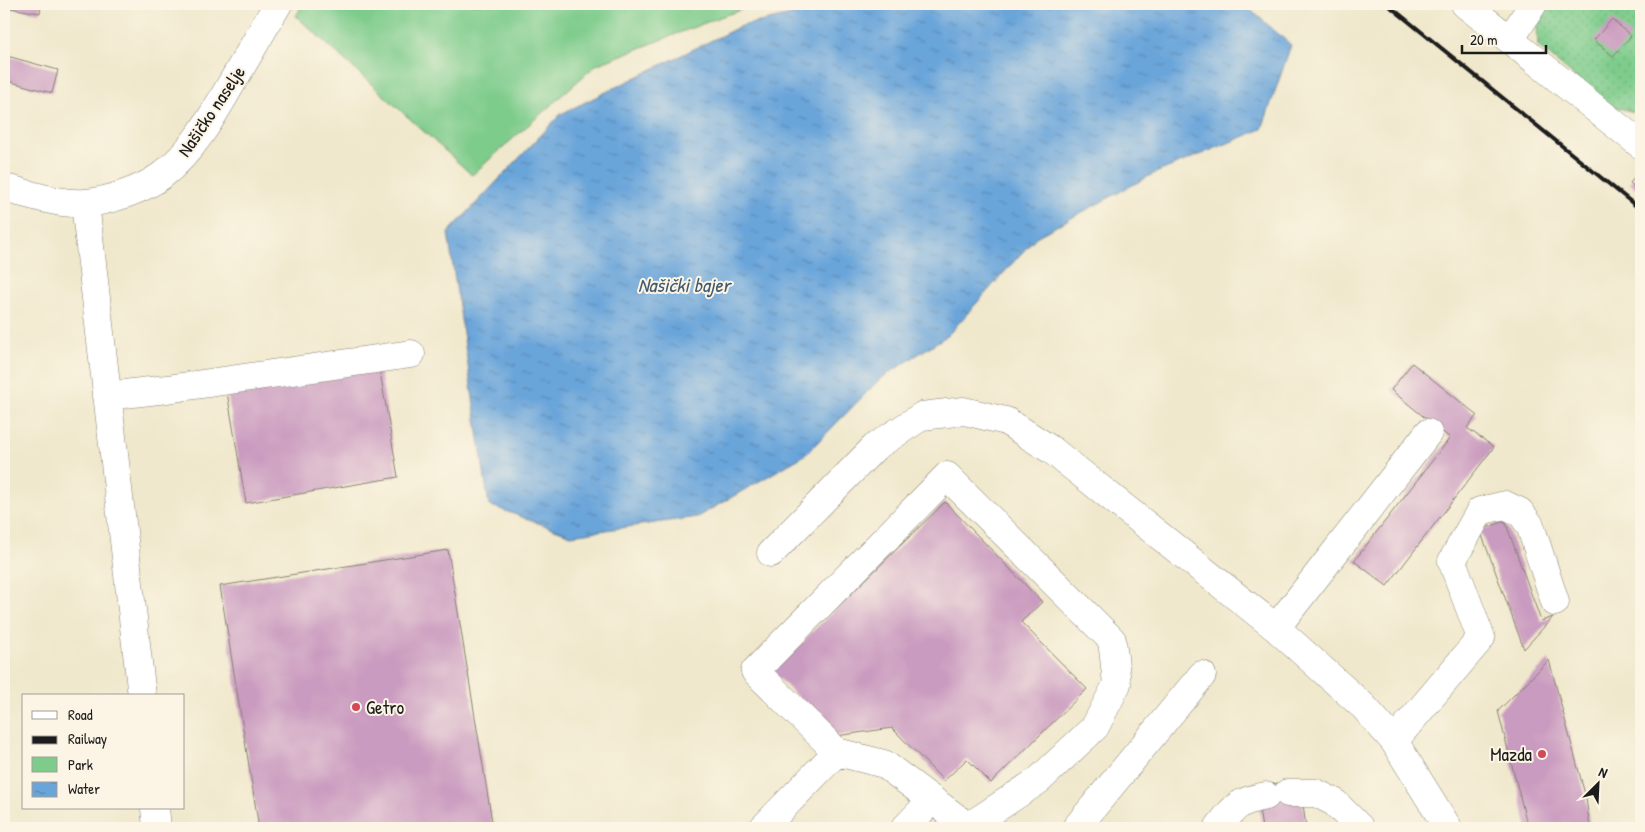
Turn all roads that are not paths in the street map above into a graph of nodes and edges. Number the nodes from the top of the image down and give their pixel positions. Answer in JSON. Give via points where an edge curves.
{"nodes":[{"id":1,"x":278,"y":4,"type":"edge"},
{"id":2,"x":1464,"y":4,"type":"edge"},
{"id":3,"x":1533,"y":4,"type":"edge"},
{"id":4,"x":1510,"y":40,"type":"junction"},
{"id":5,"x":1641,"y":145,"type":"edge"},
{"id":6,"x":4,"y":188,"type":"edge"},
{"id":7,"x":85,"y":203,"type":"junction"},
{"id":8,"x":410,"y":354,"type":"dead end"},
{"id":9,"x":107,"y":396,"type":"junction"},
{"id":10,"x":1428,"y":433,"type":"dead end"},
{"id":11,"x":771,"y":553,"type":"dead end"},
{"id":12,"x":1555,"y":602,"type":"dead end"},
{"id":13,"x":1276,"y":628,"type":"junction"},
{"id":14,"x":1202,"y":675,"type":"dead end"},
{"id":15,"x":142,"y":694,"type":"edge"},
{"id":16,"x":1394,"y":741,"type":"junction"},
{"id":17,"x":837,"y":752,"type":"junction"},
{"id":18,"x":932,"y":800,"type":"junction"},
{"id":19,"x":155,"y":810,"type":"edge"},
{"id":20,"x":969,"y":827,"type":"edge"},
{"id":21,"x":158,"y":828,"type":"edge"},
{"id":22,"x":763,"y":828,"type":"edge"},
{"id":23,"x":905,"y":828,"type":"edge"},
{"id":24,"x":1076,"y":828,"type":"edge"},
{"id":25,"x":1218,"y":828,"type":"edge"},
{"id":26,"x":1360,"y":828,"type":"edge"},
{"id":27,"x":1448,"y":828,"type":"edge"}],
"edges":[{"from":1,"to":7,"type":"street","name":"Našičko naselje","via":[[204,129],[177,162],[160,177],[139,188]]},
{"from":2,"to":4,"type":"street"},
{"from":3,"to":4,"type":"street"},
{"from":4,"to":5,"type":"street"},
{"from":6,"to":7,"type":"street","name":"Našičko naselje","via":[[65,202]]},
{"from":7,"to":9,"type":"street"},
{"from":8,"to":9,"type":"street"},
{"from":9,"to":15,"type":"street"},
{"from":10,"to":13,"type":"street"},
{"from":11,"to":13,"type":"street","via":[[875,447],[922,416],[964,411],[1006,422],[1053,451]]},
{"from":12,"to":16,"type":"street","via":[[1530,525],[1520,512],[1504,505],[1480,511],[1452,562],[1481,638]]},
{"from":13,"to":16,"type":"street","via":[[1364,707]]},
{"from":14,"to":24,"type":"street"},
{"from":16,"to":27,"type":"street"},
{"from":17,"to":18,"type":"street","via":[[884,764]]},
{"from":17,"to":20,"type":"street","via":[[755,671],[947,476],[1112,640],[1116,684],[1095,726],[1039,780]]},
{"from":17,"to":22,"type":"street"},
{"from":18,"to":20,"type":"street"},
{"from":18,"to":23,"type":"street"},
{"from":19,"to":21,"type":"street"},
{"from":25,"to":26,"type":"street","via":[[1232,810],[1246,800],[1316,792],[1334,802]]}]}
